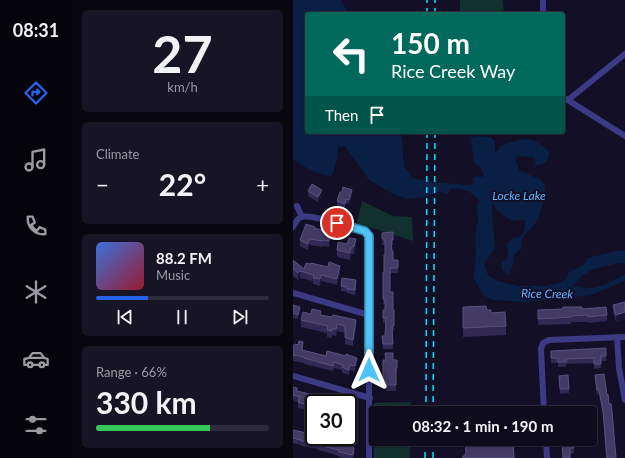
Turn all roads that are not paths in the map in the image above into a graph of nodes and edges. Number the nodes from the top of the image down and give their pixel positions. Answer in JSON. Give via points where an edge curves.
{"nodes":[{"id":1,"x":543,"y":0,"type":"edge"},
{"id":2,"x":543,"y":12,"type":"edge"},
{"id":3,"x":625,"y":54,"type":"edge"},
{"id":4,"x":565,"y":99,"type":"edge"},
{"id":5,"x":625,"y":136,"type":"edge"},
{"id":6,"x":297,"y":206,"type":"dead end"},
{"id":7,"x":302,"y":217,"type":"junction"},
{"id":8,"x":293,"y":227,"type":"edge"},
{"id":9,"x":293,"y":293,"type":"edge"},
{"id":10,"x":369,"y":315,"type":"junction"},
{"id":11,"x":617,"y":337,"type":"junction"},
{"id":12,"x":625,"y":337,"type":"edge"},
{"id":13,"x":293,"y":376,"type":"edge"},
{"id":14,"x":370,"y":398,"type":"junction"},
{"id":15,"x":625,"y":400,"type":"edge"},
{"id":16,"x":544,"y":406,"type":"edge"},
{"id":17,"x":546,"y":446,"type":"edge"},
{"id":18,"x":369,"y":458,"type":"edge"},
{"id":19,"x":547,"y":458,"type":"edge"}],
"edges":[{"from":1,"to":2,"type":"street"},
{"from":3,"to":4,"type":"street"},
{"from":4,"to":5,"type":"street"},
{"from":6,"to":7,"type":"street"},
{"from":7,"to":8,"type":"street"},
{"from":7,"to":10,"type":"street","via":[[312,217],[367,233]]},
{"from":9,"to":10,"type":"street"},
{"from":10,"to":14,"type":"street"},
{"from":11,"to":12,"type":"street"},
{"from":11,"to":15,"type":"street"},
{"from":11,"to":16,"type":"street","via":[[549,340],[543,343],[541,348]]},
{"from":13,"to":14,"type":"street"},
{"from":14,"to":18,"type":"street"},
{"from":17,"to":19,"type":"street"}]}
